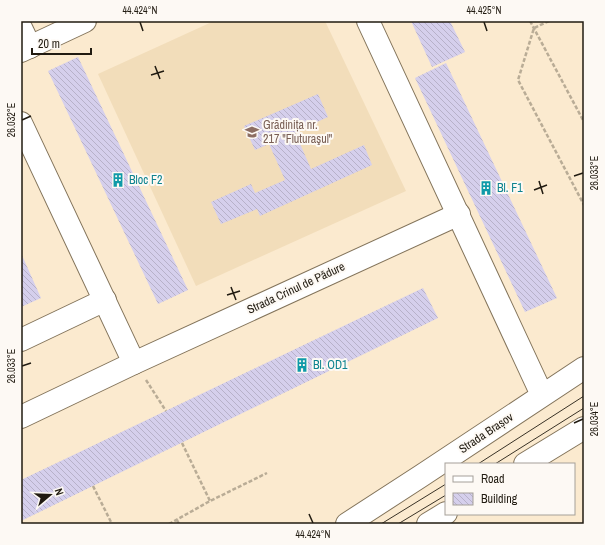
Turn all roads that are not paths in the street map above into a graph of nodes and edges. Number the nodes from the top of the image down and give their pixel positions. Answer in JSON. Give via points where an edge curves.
{"nodes":[{"id":1,"x":85,"y":21,"type":"edge"},
{"id":2,"x":368,"y":21,"type":"edge"},
{"id":3,"x":24,"y":42,"type":"edge"},
{"id":4,"x":21,"y":123,"type":"edge"},
{"id":5,"x":459,"y":214,"type":"junction"},
{"id":6,"x":105,"y":300,"type":"junction"},
{"id":7,"x":21,"y":340,"type":"edge"},
{"id":8,"x":134,"y":363,"type":"junction"},
{"id":9,"x":584,"y":368,"type":"edge"},
{"id":10,"x":542,"y":395,"type":"junction"},
{"id":11,"x":21,"y":417,"type":"edge"},
{"id":12,"x":584,"y":428,"type":"edge"},
{"id":13,"x":527,"y":463,"type":"edge"},
{"id":14,"x":445,"y":514,"type":"edge"},
{"id":15,"x":347,"y":524,"type":"edge"},
{"id":16,"x":428,"y":524,"type":"edge"}],
"edges":[{"from":1,"to":3,"type":"street"},
{"from":2,"to":5,"type":"street"},
{"from":4,"to":6,"type":"street"},
{"from":5,"to":8,"type":"street","name":"Strada Crinul de Pădure"},
{"from":5,"to":10,"type":"street"},
{"from":6,"to":7,"type":"street"},
{"from":6,"to":8,"type":"street"},
{"from":8,"to":11,"type":"street","name":"Strada Crinul de Pădure"},
{"from":9,"to":10,"type":"street","name":"Strada Brașov"},
{"from":10,"to":15,"type":"street","name":"Strada Brașov"},
{"from":12,"to":13,"type":"street"},
{"from":14,"to":16,"type":"street"}]}
